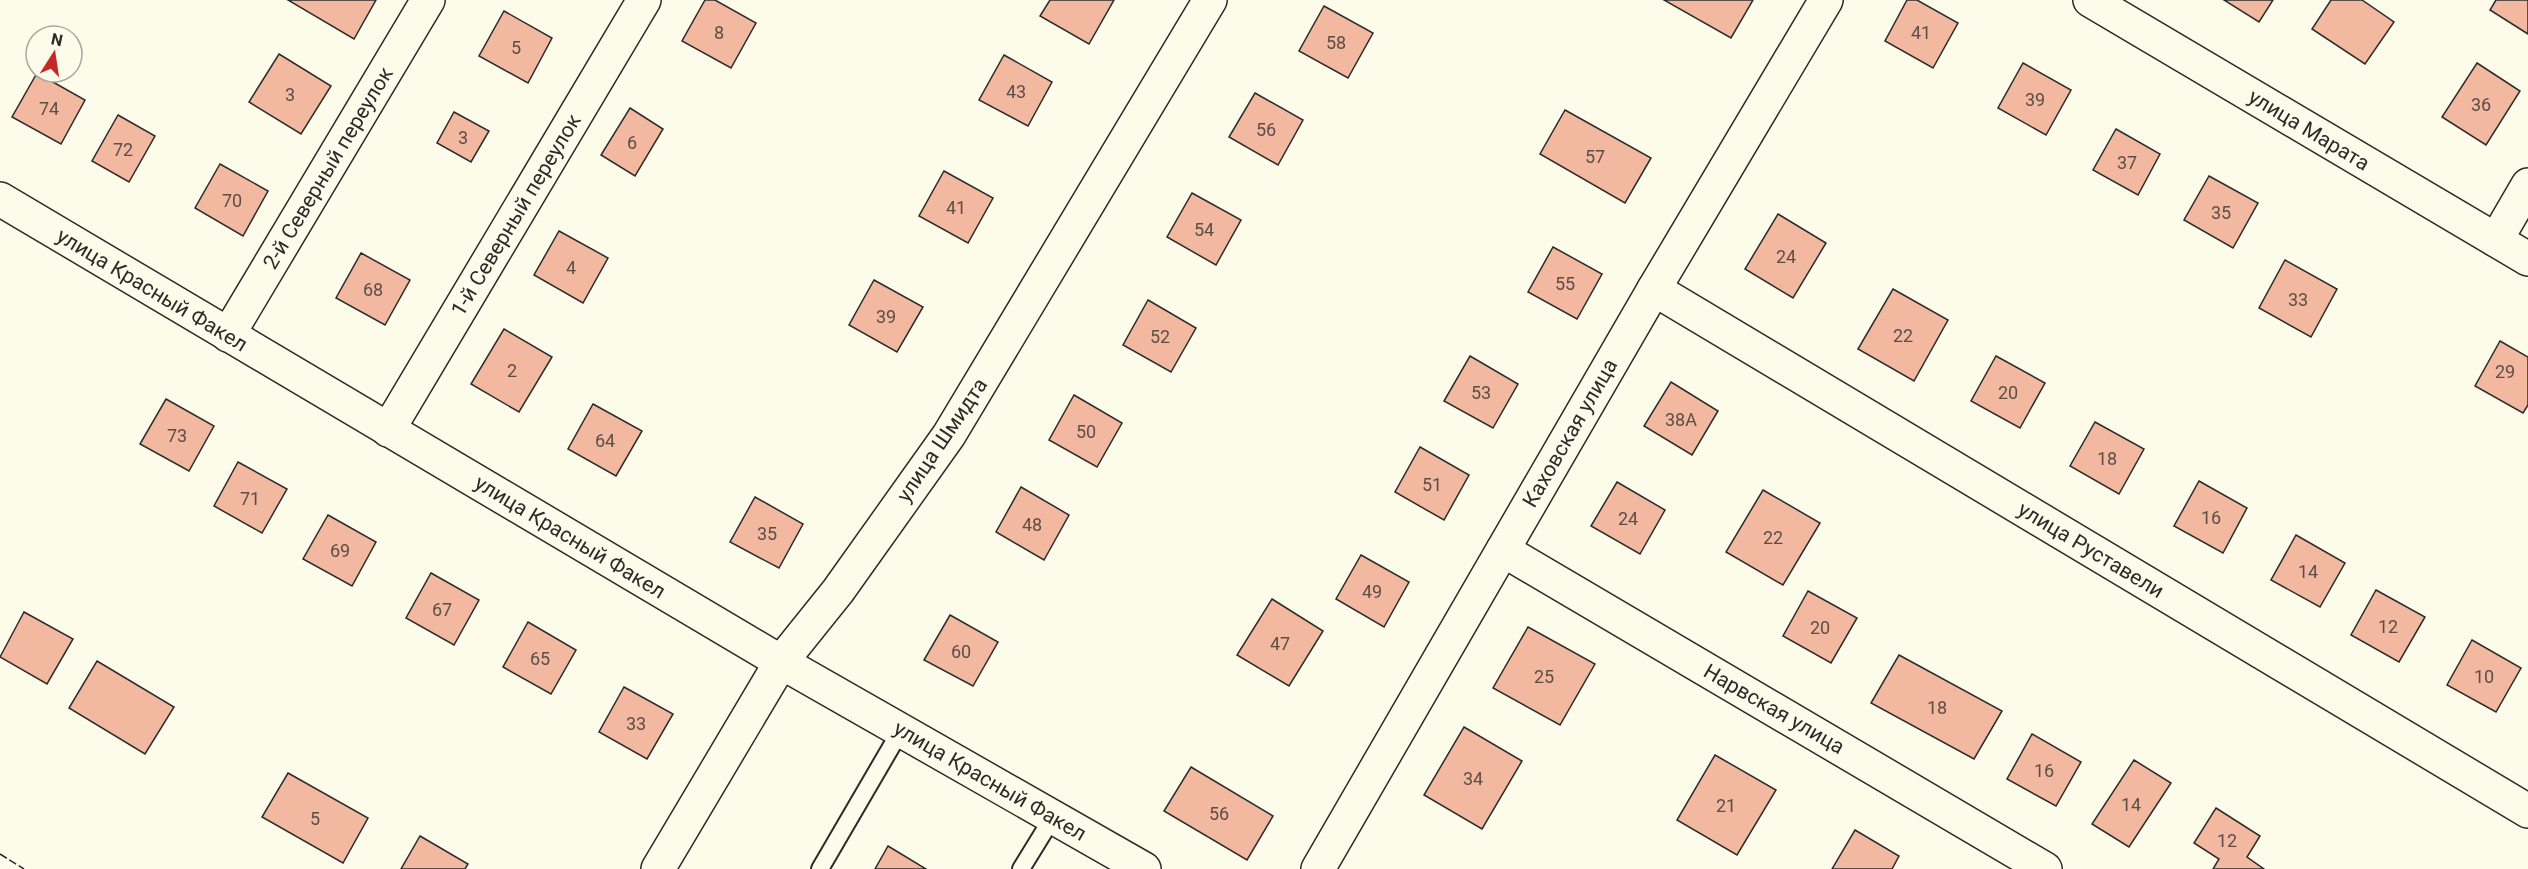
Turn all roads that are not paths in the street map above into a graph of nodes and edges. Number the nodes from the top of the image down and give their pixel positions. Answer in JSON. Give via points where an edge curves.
{"nodes":[{"id":1,"x":428,"y":0,"type":"edge"},
{"id":2,"x":644,"y":0,"type":"edge"},
{"id":3,"x":1210,"y":0,"type":"edge"},
{"id":4,"x":1827,"y":0,"type":"edge"},
{"id":5,"x":2090,"y":0,"type":"edge"},
{"id":6,"x":2528,"y":185,"type":"edge"},
{"id":7,"x":0,"y":199,"type":"edge"},
{"id":8,"x":2496,"y":240,"type":"junction"},
{"id":9,"x":2528,"y":259,"type":"edge"},
{"id":10,"x":1654,"y":289,"type":"junction"},
{"id":11,"x":228,"y":335,"type":"junction"},
{"id":12,"x":388,"y":430,"type":"junction"},
{"id":13,"x":1503,"y":550,"type":"junction"},
{"id":14,"x":780,"y":662,"type":"junction"},
{"id":15,"x":901,"y":730,"type":"junction"},
{"id":16,"x":2528,"y":811,"type":"edge"},
{"id":17,"x":1053,"y":817,"type":"junction"},
{"id":18,"x":658,"y":869,"type":"edge"},
{"id":19,"x":820,"y":869,"type":"edge"},
{"id":20,"x":1021,"y":869,"type":"edge"},
{"id":21,"x":1144,"y":869,"type":"edge"},
{"id":22,"x":1318,"y":869,"type":"edge"},
{"id":23,"x":2045,"y":869,"type":"edge"}],
"edges":[{"from":1,"to":11,"type":"street","name":"2-й Северный переулок"},
{"from":2,"to":12,"type":"street","name":"1-й Северный переулок"},
{"from":3,"to":14,"type":"street","name":"улица Шмидта","via":[[949,435],[838,591]]},
{"from":4,"to":10,"type":"street","name":"Каховская улица"},
{"from":5,"to":8,"type":"street","name":"улица Марата"},
{"from":6,"to":8,"type":"street"},
{"from":7,"to":11,"type":"street","name":"улица Красный Факел"},
{"from":8,"to":9,"type":"street","name":"улица Марата"},
{"from":10,"to":13,"type":"street","name":"Каховская улица"},
{"from":10,"to":16,"type":"street","name":"улица Руставели"},
{"from":11,"to":12,"type":"street","name":"улица Красный Факел"},
{"from":12,"to":14,"type":"street","name":"улица Красный Факел"},
{"from":13,"to":22,"type":"street","name":"Каховская улица"},
{"from":13,"to":23,"type":"street","name":"Нарвская улица"},
{"from":14,"to":15,"type":"street","name":"улица Красный Факел"},
{"from":14,"to":18,"type":"street","name":"улица Шмидта"},
{"from":15,"to":17,"type":"street","name":"улица Красный Факел"},
{"from":15,"to":19,"type":"lane"},
{"from":17,"to":20,"type":"lane"},
{"from":17,"to":21,"type":"street","name":"улица Красный Факел"}]}
